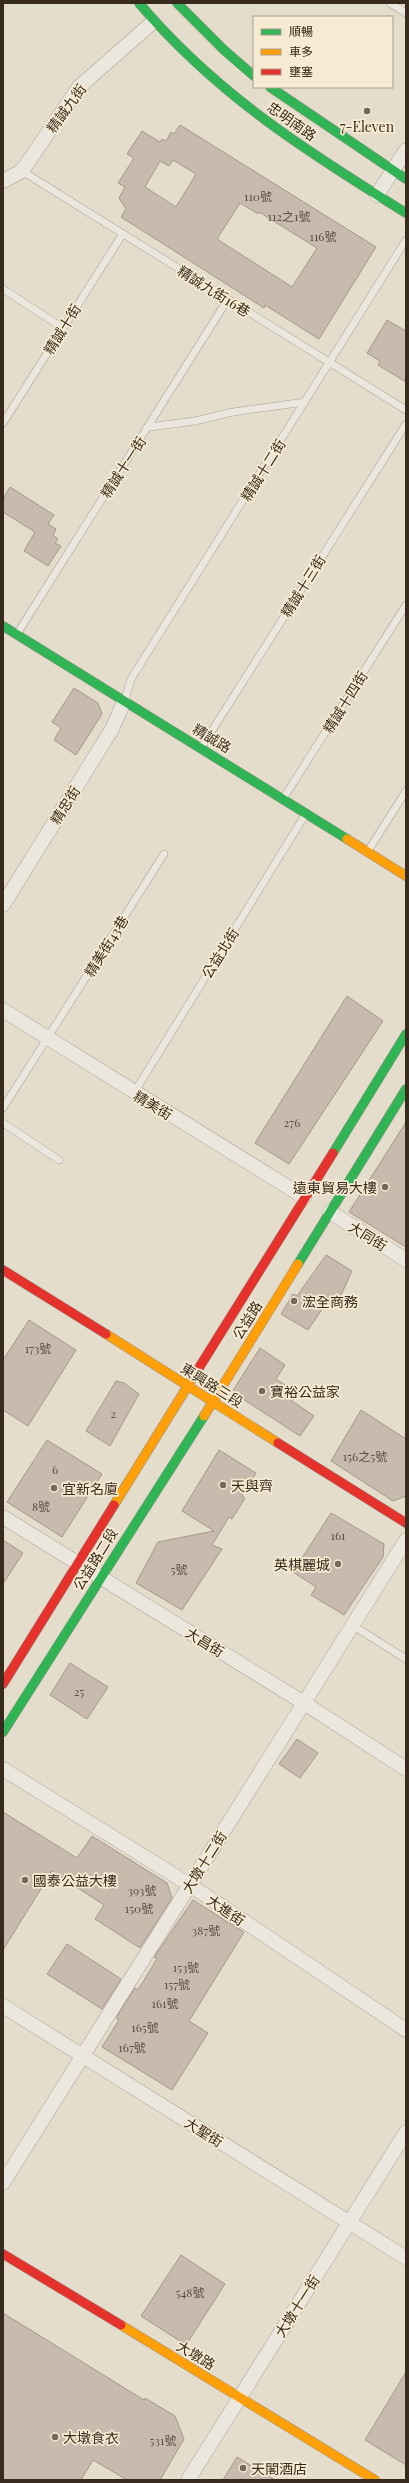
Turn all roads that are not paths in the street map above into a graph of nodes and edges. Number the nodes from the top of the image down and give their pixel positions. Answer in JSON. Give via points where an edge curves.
{"nodes":[{"id":1,"x":139,"y":3,"type":"edge"},
{"id":2,"x":177,"y":3,"type":"edge"},
{"id":3,"x":390,"y":3,"type":"edge"},
{"id":4,"x":406,"y":13,"type":"edge"},
{"id":5,"x":153,"y":22,"type":"junction"},
{"id":6,"x":253,"y":75,"type":"edge"},
{"id":7,"x":271,"y":88,"type":"edge"},
{"id":8,"x":406,"y":150,"type":"edge"},
{"id":9,"x":393,"y":170,"type":"junction"},
{"id":10,"x":22,"y":171,"type":"junction"},
{"id":11,"x":406,"y":179,"type":"edge"},
{"id":12,"x":3,"y":181,"type":"edge"},
{"id":13,"x":377,"y":195,"type":"junction"},
{"id":14,"x":406,"y":213,"type":"edge"},
{"id":15,"x":122,"y":235,"type":"junction"},
{"id":16,"x":406,"y":240,"type":"edge"},
{"id":17,"x":3,"y":289,"type":"edge"},
{"id":18,"x":228,"y":299,"type":"junction"},
{"id":19,"x":63,"y":328,"type":"junction"},
{"id":20,"x":329,"y":363,"type":"junction"},
{"id":21,"x":305,"y":402,"type":"junction"},
{"id":22,"x":406,"y":410,"type":"edge"},
{"id":23,"x":3,"y":423,"type":"edge"},
{"id":24,"x":406,"y":424,"type":"edge"},
{"id":25,"x":149,"y":427,"type":"junction"},
{"id":26,"x":406,"y":605,"type":"edge"},
{"id":27,"x":3,"y":626,"type":"edge"},
{"id":28,"x":16,"y":634,"type":"junction"},
{"id":29,"x":124,"y":702,"type":"junction"},
{"id":30,"x":200,"y":748,"type":"junction"},
{"id":31,"x":406,"y":792,"type":"edge"},
{"id":32,"x":283,"y":799,"type":"junction"},
{"id":33,"x":306,"y":813,"type":"junction"},
{"id":34,"x":368,"y":851,"type":"junction"},
{"id":35,"x":164,"y":854,"type":"dead end"},
{"id":36,"x":406,"y":876,"type":"edge"},
{"id":37,"x":3,"y":905,"type":"edge"},
{"id":38,"x":3,"y":1010,"type":"edge"},
{"id":39,"x":406,"y":1034,"type":"edge"},
{"id":40,"x":47,"y":1038,"type":"junction"},
{"id":41,"x":406,"y":1089,"type":"edge"},
{"id":42,"x":134,"y":1094,"type":"junction"},
{"id":43,"x":3,"y":1108,"type":"edge"},
{"id":44,"x":3,"y":1124,"type":"edge"},
{"id":45,"x":59,"y":1160,"type":"dead end"},
{"id":46,"x":308,"y":1199,"type":"junction"},
{"id":47,"x":327,"y":1210,"type":"junction"},
{"id":48,"x":406,"y":1260,"type":"edge"},
{"id":49,"x":3,"y":1270,"type":"edge"},
{"id":50,"x":188,"y":1386,"type":"junction"},
{"id":51,"x":213,"y":1402,"type":"junction"},
{"id":52,"x":3,"y":1517,"type":"edge"},
{"id":53,"x":406,"y":1523,"type":"edge"},
{"id":54,"x":406,"y":1540,"type":"edge"},
{"id":55,"x":78,"y":1563,"type":"junction"},
{"id":56,"x":100,"y":1577,"type":"junction"},
{"id":57,"x":352,"y":1625,"type":"junction"},
{"id":58,"x":406,"y":1659,"type":"edge"},
{"id":59,"x":3,"y":1684,"type":"edge"},
{"id":60,"x":304,"y":1703,"type":"junction"},
{"id":61,"x":3,"y":1732,"type":"edge"},
{"id":62,"x":3,"y":1769,"type":"edge"},
{"id":63,"x":406,"y":1769,"type":"edge"},
{"id":64,"x":190,"y":1885,"type":"junction"},
{"id":65,"x":3,"y":2006,"type":"edge"},
{"id":66,"x":406,"y":2030,"type":"edge"},
{"id":67,"x":83,"y":2056,"type":"junction"},
{"id":68,"x":406,"y":2132,"type":"edge"},
{"id":69,"x":3,"y":2183,"type":"edge"},
{"id":70,"x":349,"y":2223,"type":"junction"},
{"id":71,"x":3,"y":2254,"type":"edge"},
{"id":72,"x":406,"y":2258,"type":"edge"},
{"id":73,"x":239,"y":2398,"type":"junction"},
{"id":74,"x":188,"y":2480,"type":"edge"},
{"id":75,"x":375,"y":2480,"type":"edge"}],
"edges":[{"from":1,"to":5,"type":"main road","name":"忠明南路"},
{"from":2,"to":6,"type":"main road"},
{"from":3,"to":4,"type":"lane"},
{"from":5,"to":10,"type":"street","name":"精誠九街","via":[[79,87]]},
{"from":5,"to":13,"type":"main road","name":"忠明南路","via":[[242,103]]},
{"from":7,"to":9,"type":"main road","name":"忠明南路"},
{"from":8,"to":9,"type":"street"},
{"from":9,"to":11,"type":"main road","name":"忠明南路"},
{"from":9,"to":13,"type":"street"},
{"from":10,"to":12,"type":"street","name":"精誠九街"},
{"from":10,"to":15,"type":"lane","name":"精誠九街16巷"},
{"from":13,"to":14,"type":"main road","name":"忠明南路"},
{"from":15,"to":18,"type":"lane","name":"精誠九街16巷"},
{"from":15,"to":19,"type":"lane","name":"精誠十街"},
{"from":16,"to":20,"type":"lane","name":"精誠十二街"},
{"from":17,"to":19,"type":"lane"},
{"from":18,"to":20,"type":"lane","name":"精誠九街16巷"},
{"from":18,"to":25,"type":"lane","name":"精誠十一街"},
{"from":19,"to":23,"type":"lane","name":"精誠十街"},
{"from":20,"to":21,"type":"lane","name":"精誠十二街"},
{"from":20,"to":22,"type":"lane","name":"精誠九街16巷"},
{"from":21,"to":25,"type":"lane"},
{"from":21,"to":29,"type":"lane","name":"精誠十二街","via":[[131,678]]},
{"from":24,"to":30,"type":"lane","name":"精誠十三街"},
{"from":25,"to":28,"type":"lane","name":"精誠十一街"},
{"from":26,"to":32,"type":"lane","name":"精誠十四街"},
{"from":27,"to":28,"type":"main road","name":"精誠路"},
{"from":28,"to":29,"type":"main road","name":"精誠路"},
{"from":29,"to":30,"type":"main road","name":"精誠路"},
{"from":29,"to":37,"type":"street","name":"精忠街","via":[[112,729]]},
{"from":30,"to":32,"type":"main road","name":"精誠路"},
{"from":31,"to":34,"type":"lane"},
{"from":32,"to":33,"type":"main road","name":"精誠路"},
{"from":33,"to":34,"type":"main road","name":"精誠路"},
{"from":33,"to":42,"type":"lane","name":"公益北街"},
{"from":34,"to":36,"type":"main road","name":"精誠路"},
{"from":35,"to":40,"type":"lane","name":"精美街43巷"},
{"from":38,"to":40,"type":"street","name":"精美街"},
{"from":39,"to":46,"type":"main road","name":"公益路"},
{"from":40,"to":42,"type":"street","name":"精美街"},
{"from":40,"to":43,"type":"lane","name":"精美街43巷"},
{"from":41,"to":47,"type":"main road","name":"公益路"},
{"from":42,"to":46,"type":"street","name":"精美街"},
{"from":44,"to":45,"type":"lane"},
{"from":46,"to":50,"type":"main road","name":"公益路"},
{"from":47,"to":48,"type":"street","name":"大同街"},
{"from":47,"to":51,"type":"main road","name":"公益路"},
{"from":49,"to":50,"type":"main road","name":"東興路三段"},
{"from":50,"to":51,"type":"main road","name":"東興路三段"},
{"from":50,"to":55,"type":"main road","name":"公益路二段"},
{"from":51,"to":53,"type":"main road","name":"東興路三段"},
{"from":51,"to":56,"type":"main road","name":"公益路二段"},
{"from":52,"to":55,"type":"street","name":"大昌街"},
{"from":54,"to":57,"type":"street","name":"大墩十二街"},
{"from":55,"to":56,"type":"street","name":"大昌街"},
{"from":55,"to":59,"type":"main road","name":"公益路二段"},
{"from":56,"to":60,"type":"street","name":"大昌街"},
{"from":56,"to":61,"type":"main road","name":"公益路二段"},
{"from":57,"to":58,"type":"lane"},
{"from":57,"to":60,"type":"street","name":"大墩十二街"},
{"from":60,"to":63,"type":"street","name":"大昌街"},
{"from":60,"to":64,"type":"street","name":"大墩十二街"},
{"from":62,"to":64,"type":"street","name":"大進街"},
{"from":64,"to":66,"type":"street","name":"大進街"},
{"from":64,"to":67,"type":"street","name":"大墩十二街"},
{"from":65,"to":67,"type":"street","name":"大聖街"},
{"from":67,"to":69,"type":"street","name":"大墩十二街"},
{"from":67,"to":70,"type":"street","name":"大聖街"},
{"from":68,"to":70,"type":"street","name":"大墩十一街"},
{"from":70,"to":72,"type":"street","name":"大聖街"},
{"from":70,"to":73,"type":"street","name":"大墩十一街"},
{"from":71,"to":73,"type":"main road","name":"大墩路"},
{"from":73,"to":74,"type":"street","name":"大墩十一街"},
{"from":73,"to":75,"type":"main road","name":"大墩路"}]}
